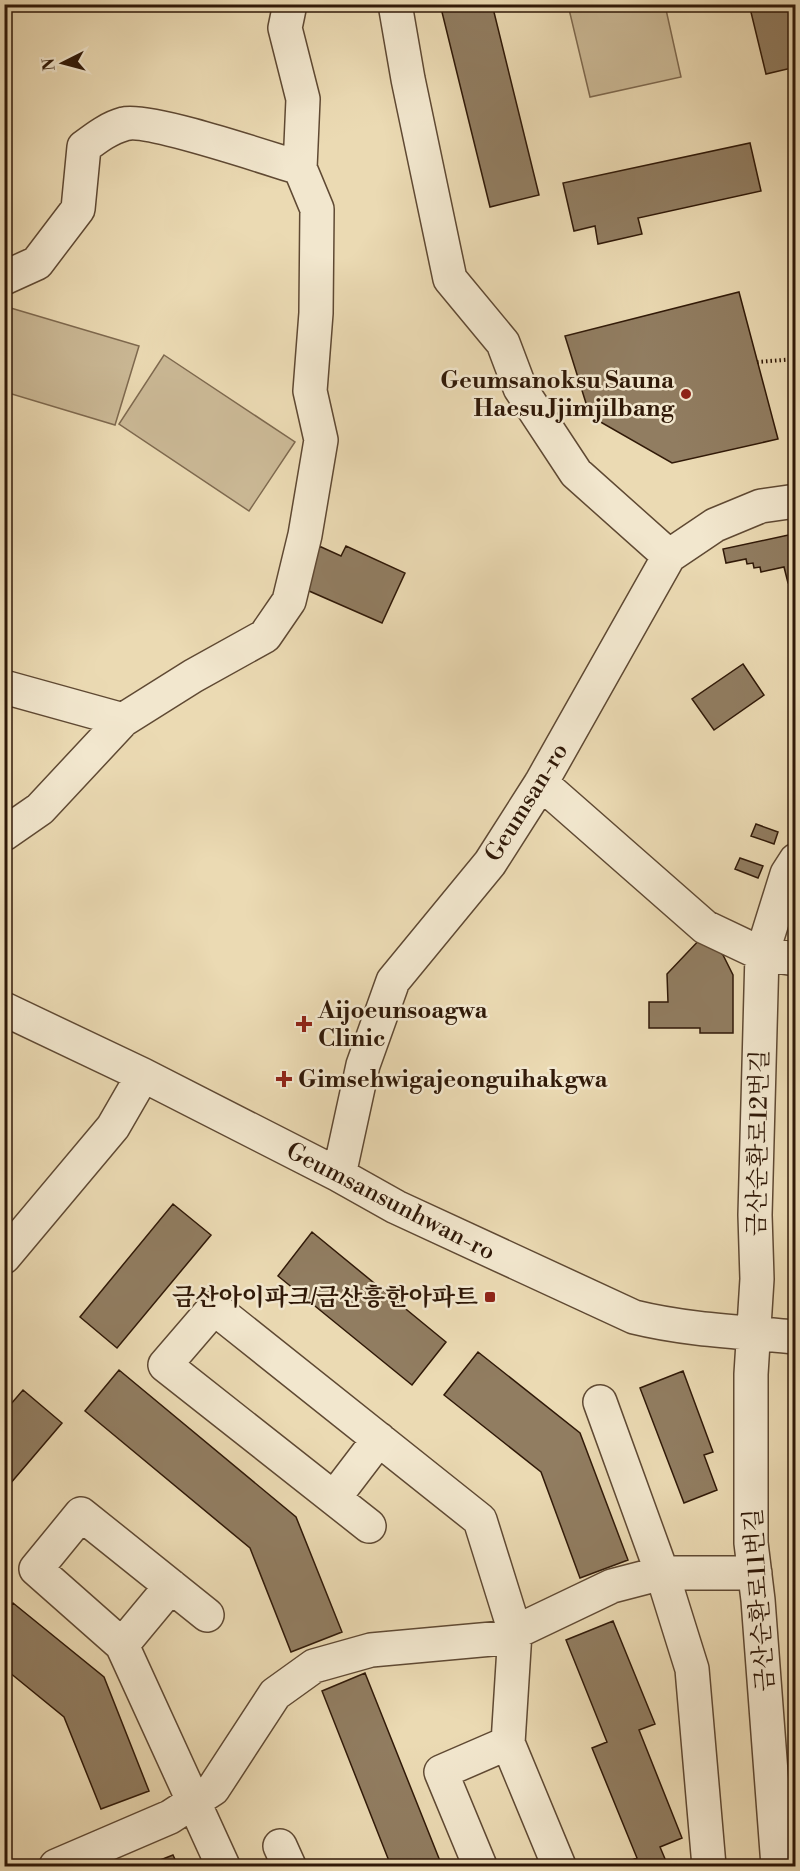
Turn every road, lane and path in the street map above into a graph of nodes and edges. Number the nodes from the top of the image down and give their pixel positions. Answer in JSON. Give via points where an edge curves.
{"nodes":[{"id":1,"x":290,"y":4,"type":"edge"},
{"id":2,"x":395,"y":4,"type":"edge"},
{"id":3,"x":300,"y":168,"type":"junction"},
{"id":4,"x":4,"y":278,"type":"edge"},
{"id":5,"x":795,"y":359,"type":"edge"},
{"id":6,"x":757,"y":362,"type":"dead end"},
{"id":7,"x":795,"y":501,"type":"edge"},
{"id":8,"x":669,"y":556,"type":"junction"},
{"id":9,"x":4,"y":687,"type":"edge"},
{"id":10,"x":123,"y":720,"type":"junction"},
{"id":11,"x":541,"y":783,"type":"junction"},
{"id":12,"x":4,"y":834,"type":"edge"},
{"id":13,"x":795,"y":860,"type":"edge"},
{"id":14,"x":762,"y":954,"type":"junction"},
{"id":15,"x":795,"y":959,"type":"edge"},
{"id":16,"x":4,"y":1009,"type":"edge"},
{"id":17,"x":143,"y":1075,"type":"junction"},
{"id":18,"x":339,"y":1175,"type":"junction"},
{"id":19,"x":4,"y":1257,"type":"edge"},
{"id":20,"x":752,"y":1333,"type":"junction"},
{"id":21,"x":795,"y":1336,"type":"edge"},
{"id":22,"x":600,"y":1402,"type":"dead end"},
{"id":23,"x":379,"y":1439,"type":"junction"},
{"id":24,"x":334,"y":1498,"type":"junction"},
{"id":25,"x":369,"y":1526,"type":"dead end"},
{"id":26,"x":662,"y":1573,"type":"junction"},
{"id":27,"x":755,"y":1573,"type":"junction"},
{"id":28,"x":171,"y":1586,"type":"junction"},
{"id":29,"x":207,"y":1615,"type":"dead end"},
{"id":30,"x":515,"y":1632,"type":"junction"},
{"id":31,"x":122,"y":1645,"type":"junction"},
{"id":32,"x":508,"y":1743,"type":"junction"},
{"id":33,"x":194,"y":1802,"type":"junction"},
{"id":34,"x":56,"y":1866,"type":"edge"},
{"id":35,"x":222,"y":1866,"type":"edge"},
{"id":36,"x":480,"y":1866,"type":"edge"},
{"id":37,"x":560,"y":1866,"type":"edge"},
{"id":38,"x":708,"y":1866,"type":"edge"},
{"id":39,"x":778,"y":1866,"type":"edge"}],
"edges":[{"from":1,"to":3,"type":"street","via":[[285,28],[303,99]]},
{"from":2,"to":8,"type":"street","via":[[450,279],[503,343],[520,388],[576,473]]},
{"from":3,"to":4,"type":"street","via":[[160,127],[126,123],[84,147],[78,209],[37,263]]},
{"from":3,"to":10,"type":"street","via":[[318,209],[310,391],[321,440],[289,601],[264,636]]},
{"from":5,"to":6,"type":"path"},
{"from":7,"to":8,"type":"street","name":"Geumsan-ro","via":[[761,506],[715,525]]},
{"from":8,"to":11,"type":"street","name":"Geumsan-ro"},
{"from":9,"to":10,"type":"street"},
{"from":10,"to":12,"type":"street","via":[[40,809]]},
{"from":11,"to":14,"type":"street","via":[[705,927]]},
{"from":11,"to":18,"type":"street","name":"Geumsan-ro","via":[[490,863],[393,981],[363,1065]]},
{"from":13,"to":14,"type":"street","name":"금산순환로12번길"},
{"from":14,"to":15,"type":"street"},
{"from":14,"to":20,"type":"street","name":"금산순환로12번길","via":[[757,1279]]},
{"from":16,"to":17,"type":"street","name":"Geumsansunhwan-ro"},
{"from":17,"to":18,"type":"street","name":"Geumsansunhwan-ro"},
{"from":17,"to":19,"type":"street","via":[[113,1127]]},
{"from":18,"to":20,"type":"street","name":"Geumsansunhwan-ro","via":[[396,1207],[634,1317]]},
{"from":20,"to":21,"type":"street","name":"Geumsansunhwan-ro"},
{"from":20,"to":27,"type":"street","name":"금산순환로11번길","via":[[751,1531]]},
{"from":22,"to":26,"type":"street"},
{"from":23,"to":24,"type":"street"},
{"from":23,"to":24,"type":"street","via":[[214,1308],[165,1365]]},
{"from":23,"to":30,"type":"street","via":[[480,1520]]},
{"from":24,"to":25,"type":"street"},
{"from":26,"to":27,"type":"street"},
{"from":26,"to":30,"type":"street","via":[[612,1586]]},
{"from":26,"to":38,"type":"street","via":[[692,1669]]},
{"from":27,"to":39,"type":"street","name":"금산순환로11번길"},
{"from":28,"to":29,"type":"street"},
{"from":28,"to":31,"type":"street"},
{"from":28,"to":31,"type":"street","via":[[81,1514],[36,1569]]},
{"from":30,"to":32,"type":"street"},
{"from":30,"to":33,"type":"street","via":[[503,1638],[371,1650],[314,1666],[275,1694],[213,1789]]},
{"from":31,"to":33,"type":"street"},
{"from":32,"to":36,"type":"street","via":[[441,1772]]},
{"from":32,"to":37,"type":"street"},
{"from":33,"to":34,"type":"street","via":[[170,1817]]},
{"from":33,"to":35,"type":"street"}]}
